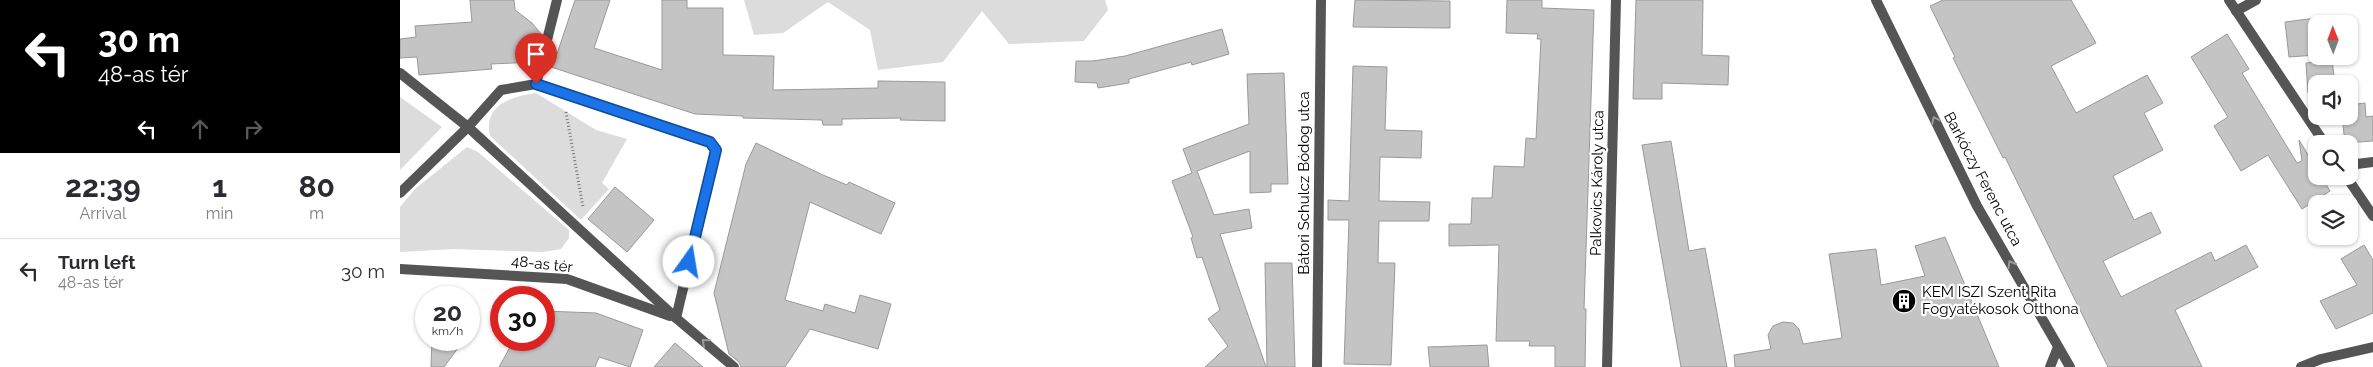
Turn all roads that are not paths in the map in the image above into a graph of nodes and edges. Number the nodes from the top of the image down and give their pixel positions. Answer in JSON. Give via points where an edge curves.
{"nodes":[{"id":1,"x":557,"y":0,"type":"edge"},
{"id":2,"x":1321,"y":0,"type":"edge"},
{"id":3,"x":1616,"y":0,"type":"edge"},
{"id":4,"x":1876,"y":0,"type":"edge"},
{"id":5,"x":2229,"y":0,"type":"edge"},
{"id":6,"x":2256,"y":0,"type":"edge"},
{"id":7,"x":2236,"y":11,"type":"junction"},
{"id":8,"x":400,"y":73,"type":"edge"},
{"id":9,"x":536,"y":84,"type":"junction"},
{"id":10,"x":468,"y":127,"type":"junction"},
{"id":11,"x":2319,"y":135,"type":"edge"},
{"id":12,"x":2373,"y":162,"type":"edge"},
{"id":13,"x":2358,"y":164,"type":"edge"},
{"id":14,"x":2352,"y":185,"type":"edge"},
{"id":15,"x":400,"y":193,"type":"edge"},
{"id":16,"x":2373,"y":216,"type":"edge"},
{"id":17,"x":400,"y":269,"type":"edge"},
{"id":18,"x":676,"y":318,"type":"junction"},
{"id":19,"x":2058,"y":347,"type":"junction"},
{"id":20,"x":2373,"y":348,"type":"edge"},
{"id":21,"x":734,"y":367,"type":"edge"},
{"id":22,"x":1317,"y":367,"type":"edge"},
{"id":23,"x":1607,"y":367,"type":"edge"},
{"id":24,"x":2050,"y":367,"type":"edge"},
{"id":25,"x":2070,"y":367,"type":"edge"},
{"id":26,"x":2301,"y":367,"type":"edge"}],
"edges":[{"from":1,"to":9,"type":"street"},
{"from":2,"to":22,"type":"street","name":"Bátori Schulcz Bódog utca"},
{"from":3,"to":23,"type":"street","name":"Palkovics Károly utca"},
{"from":19,"to":4,"type":"street","name":"Barkóczy Ferenc utca","one_way":true,"via":[[1977,206]]},
{"from":5,"to":7,"type":"street"},
{"from":6,"to":7,"type":"street"},
{"from":7,"to":11,"type":"street"},
{"from":8,"to":10,"type":"street"},
{"from":9,"to":10,"type":"street","via":[[501,90]]},
{"from":9,"to":18,"type":"street","via":[[710,142],[716,150]]},
{"from":10,"to":15,"type":"street"},
{"from":10,"to":18,"type":"street"},
{"from":12,"to":13,"type":"street"},
{"from":14,"to":16,"type":"street"},
{"from":17,"to":18,"type":"street","name":"48-as tér","via":[[567,279]]},
{"from":21,"to":18,"type":"street","one_way":true},
{"from":19,"to":24,"type":"street"},
{"from":19,"to":25,"type":"street","name":"Barkóczy Ferenc utca"},
{"from":20,"to":26,"type":"street","via":[[2321,359]]}]}
